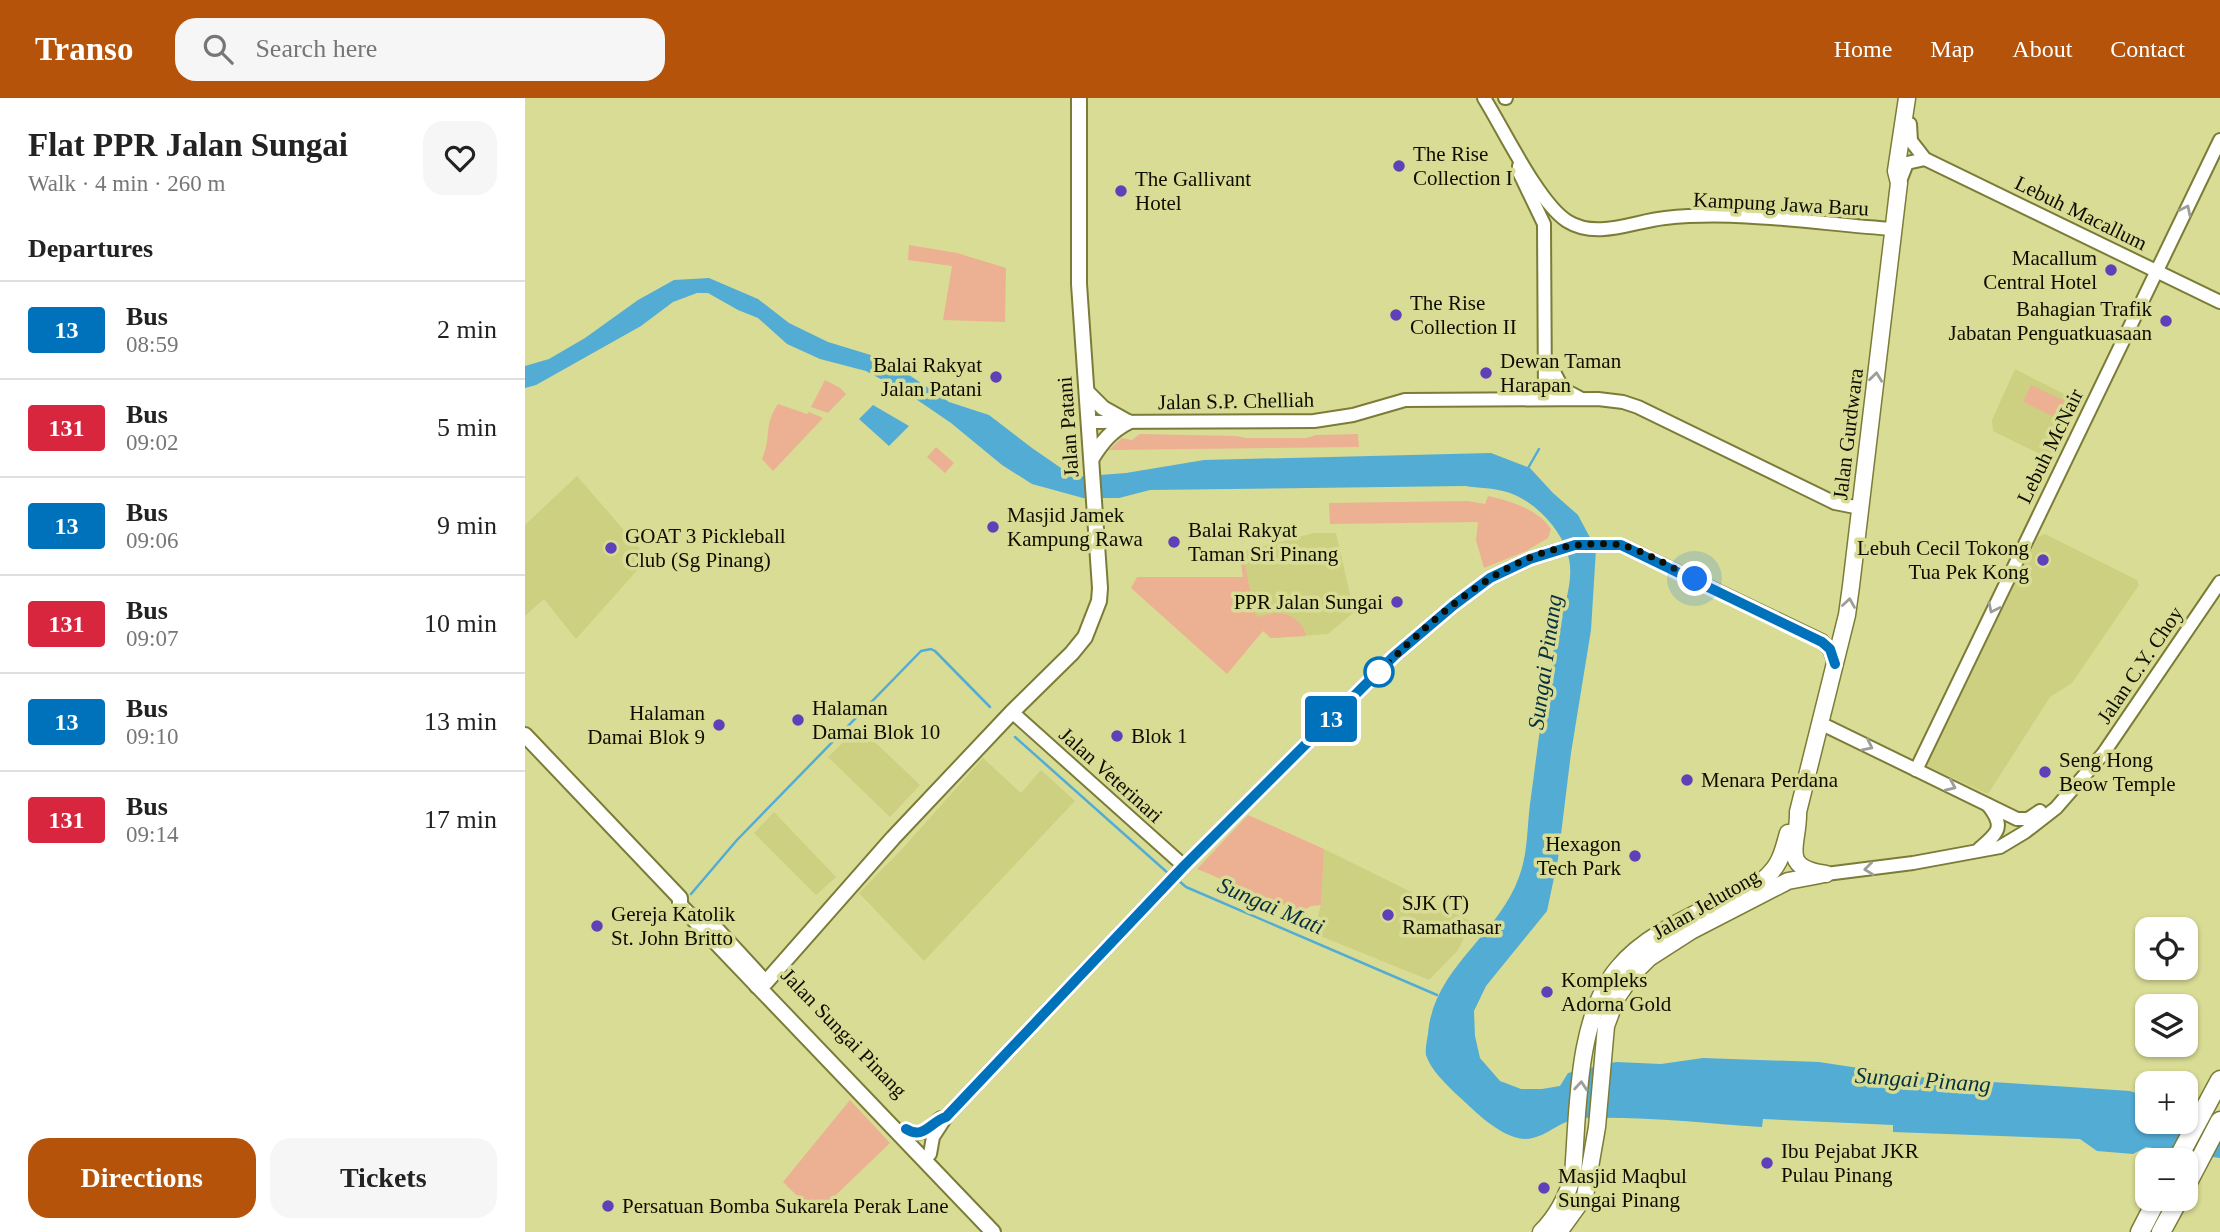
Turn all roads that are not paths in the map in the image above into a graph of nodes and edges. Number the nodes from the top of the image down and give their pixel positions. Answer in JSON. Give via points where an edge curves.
{"nodes":[{"id":1,"x":1079,"y":98,"type":"edge"},
{"id":2,"x":1484,"y":98,"type":"edge"},
{"id":3,"x":1909,"y":98,"type":"edge"},
{"id":4,"x":1910,"y":124,"type":"joint"},
{"id":5,"x":2220,"y":140,"type":"edge"},
{"id":6,"x":1519,"y":156,"type":"junction"},
{"id":7,"x":1924,"y":159,"type":"junction"},
{"id":8,"x":1899,"y":183,"type":"junction"},
{"id":9,"x":1893,"y":229,"type":"junction"},
{"id":10,"x":2156,"y":271,"type":"junction"},
{"id":11,"x":1554,"y":275,"type":"dead end"},
{"id":12,"x":2220,"y":302,"type":"edge"},
{"id":13,"x":1549,"y":373,"type":"junction"},
{"id":14,"x":1087,"y":392,"type":"junction"},
{"id":15,"x":1549,"y":399,"type":"junction"},
{"id":16,"x":1583,"y":399,"type":"junction"},
{"id":17,"x":1518,"y":400,"type":"junction"},
{"id":18,"x":1089,"y":422,"type":"junction"},
{"id":19,"x":1128,"y":422,"type":"junction"},
{"id":20,"x":1092,"y":463,"type":"junction"},
{"id":21,"x":1860,"y":508,"type":"junction"},
{"id":22,"x":2220,"y":582,"type":"edge"},
{"id":23,"x":1841,"y":638,"type":"junction"},
{"id":24,"x":1822,"y":642,"type":"junction"},
{"id":25,"x":1835,"y":664,"type":"junction"},
{"id":26,"x":1012,"y":712,"type":"junction"},
{"id":27,"x":1820,"y":723,"type":"junction"},
{"id":28,"x":525,"y":735,"type":"edge"},
{"id":29,"x":1916,"y":770,"type":"junction"},
{"id":30,"x":2063,"y":800,"type":"junction"},
{"id":31,"x":1985,"y":802,"type":"junction"},
{"id":32,"x":1798,"y":812,"type":"junction"},
{"id":33,"x":1977,"y":851,"type":"junction"},
{"id":34,"x":1182,"y":868,"type":"junction"},
{"id":35,"x":1826,"y":874,"type":"junction"},
{"id":36,"x":1770,"y":875,"type":"joint"},
{"id":37,"x":761,"y":982,"type":"junction"},
{"id":38,"x":2220,"y":1080,"type":"edge"},
{"id":39,"x":946,"y":1117,"type":"junction"},
{"id":40,"x":2220,"y":1121,"type":"edge"},
{"id":41,"x":906,"y":1129,"type":"junction"},
{"id":42,"x":2183,"y":1148,"type":"edge"},
{"id":43,"x":930,"y":1154,"type":"junction"},
{"id":44,"x":2198,"y":1163,"type":"edge"},
{"id":45,"x":2151,"y":1211,"type":"edge"},
{"id":46,"x":2172,"y":1211,"type":"edge"},
{"id":47,"x":993,"y":1232,"type":"edge"},
{"id":48,"x":1004,"y":1232,"type":"edge"},
{"id":49,"x":1541,"y":1232,"type":"edge"},
{"id":50,"x":1559,"y":1232,"type":"edge"},
{"id":51,"x":2140,"y":1232,"type":"edge"},
{"id":52,"x":2161,"y":1232,"type":"edge"}],
"edges":[{"from":1,"to":14,"type":"main road","name":"Jalan Patani","via":[[1079,284]]},
{"from":2,"to":6,"type":"street","name":"Kampung Jawa Baru"},
{"from":3,"to":4,"type":"main road","name":"Jalan Gurdwara"},
{"from":3,"to":8,"type":"main road","name":"Jalan Gurdwara","via":[[1896,172]]},
{"from":4,"to":7,"type":"street","via":[[1911,141]]},
{"from":10,"to":5,"type":"street","name":"Lebuh McNair","one_way":true},
{"from":6,"to":9,"type":"street","name":"Kampung Jawa Baru","via":[[1549,205],[1580,227],[1604,229],[1699,217]]},
{"from":6,"to":13,"type":"street","via":[[1519,172],[1544,224]]},
{"from":7,"to":8,"type":"street","via":[[1907,163]]},
{"from":7,"to":10,"type":"street","name":"Lebuh Macallum"},
{"from":8,"to":9,"type":"main road","name":"Jalan Gurdwara"},
{"from":21,"to":9,"type":"main road","name":"Jalan Gurdwara","one_way":true},
{"from":10,"to":12,"type":"street","name":"Lebuh Macallum"},
{"from":10,"to":29,"type":"street","name":"Lebuh McNair","one_way":true},
{"from":11,"to":13,"type":"street"},
{"from":13,"to":15,"type":"street"},
{"from":13,"to":16,"type":"street","via":[[1563,389]]},
{"from":13,"to":17,"type":"street","via":[[1532,393]]},
{"from":14,"to":18,"type":"main road","name":"Jalan Patani"},
{"from":14,"to":19,"type":"main road"},
{"from":15,"to":16,"type":"street","name":"Jalan S.P. Chelliah"},
{"from":15,"to":17,"type":"street","name":"Jalan S.P. Chelliah"},
{"from":16,"to":21,"type":"street","name":"Jalan S.P. Chelliah","via":[[1638,407],[1835,503]]},
{"from":17,"to":19,"type":"street","name":"Jalan S.P. Chelliah","via":[[1405,400],[1314,421]]},
{"from":18,"to":19,"type":"street","name":"Jalan S.P. Chelliah"},
{"from":18,"to":20,"type":"main road","name":"Jalan Patani"},
{"from":19,"to":20,"type":"main road","via":[[1104,439]]},
{"from":20,"to":26,"type":"main road","name":"Jalan Patani","via":[[1100,588],[1094,615],[1072,653]]},
{"from":23,"to":21,"type":"main road","name":"Jalan Gurdwara","one_way":true},
{"from":22,"to":30,"type":"street","name":"Jalan C.Y. Choy","via":[[2103,754]]},
{"from":23,"to":24,"type":"street"},
{"from":23,"to":25,"type":"main road","name":"Jalan Gurdwara"},
{"from":24,"to":25,"type":"street"},
{"from":24,"to":34,"type":"street","via":[[1621,545],[1553,550],[1490,578],[1408,643]]},
{"from":25,"to":27,"type":"main road","name":"Jalan Gurdwara"},
{"from":26,"to":34,"type":"street","name":"Jalan Veterinari"},
{"from":26,"to":37,"type":"main road","name":"Jalan Patani"},
{"from":27,"to":29,"type":"street","one_way":true},
{"from":27,"to":32,"type":"main road","name":"Jalan Gurdwara"},
{"from":28,"to":37,"type":"main road","name":"Jalan Sungai Pinang","via":[[680,898],[688,900]]},
{"from":29,"to":31,"type":"street","one_way":true},
{"from":30,"to":31,"type":"street","name":"Jalan C.Y. Choy","via":[[2028,819],[2017,819]]},
{"from":30,"to":33,"type":"street","name":"Jalan C.Y. Choy","via":[[2010,843]]},
{"from":31,"to":33,"type":"street","via":[[1998,826]]},
{"from":32,"to":35,"type":"main road","name":"Jalan Gurdwara","via":[[1794,857],[1807,870]]},
{"from":32,"to":36,"type":"main road","name":"Jalan Gurdwara"},
{"from":33,"to":35,"type":"street","name":"Jalan C.Y. Choy","one_way":true},
{"from":34,"to":39,"type":"street"},
{"from":35,"to":50,"type":"main road","name":"Jalan Jelutong","via":[[1788,881],[1691,931],[1633,974],[1616,999],[1606,1026],[1585,1196]]},
{"from":49,"to":36,"type":"main road","name":"Jalan Jelutong","one_way":true,"via":[[1569,1188],[1584,1047],[1616,970],[1686,918]]},
{"from":37,"to":41,"type":"main road","name":"Jalan Sungai Pinang"},
{"from":37,"to":47,"type":"main road","name":"Jalan Sungai Pinang"},
{"from":38,"to":42,"type":"highway"},
{"from":39,"to":41,"type":"street","via":[[922,1133]]},
{"from":39,"to":43,"type":"street","via":[[933,1137]]},
{"from":40,"to":44,"type":"highway"},
{"from":41,"to":43,"type":"main road","name":"Jalan Sungai Pinang"},
{"from":43,"to":48,"type":"main road","name":"Jalan Sungai Pinang"},
{"from":45,"to":51,"type":"highway"},
{"from":46,"to":52,"type":"highway"}]}
